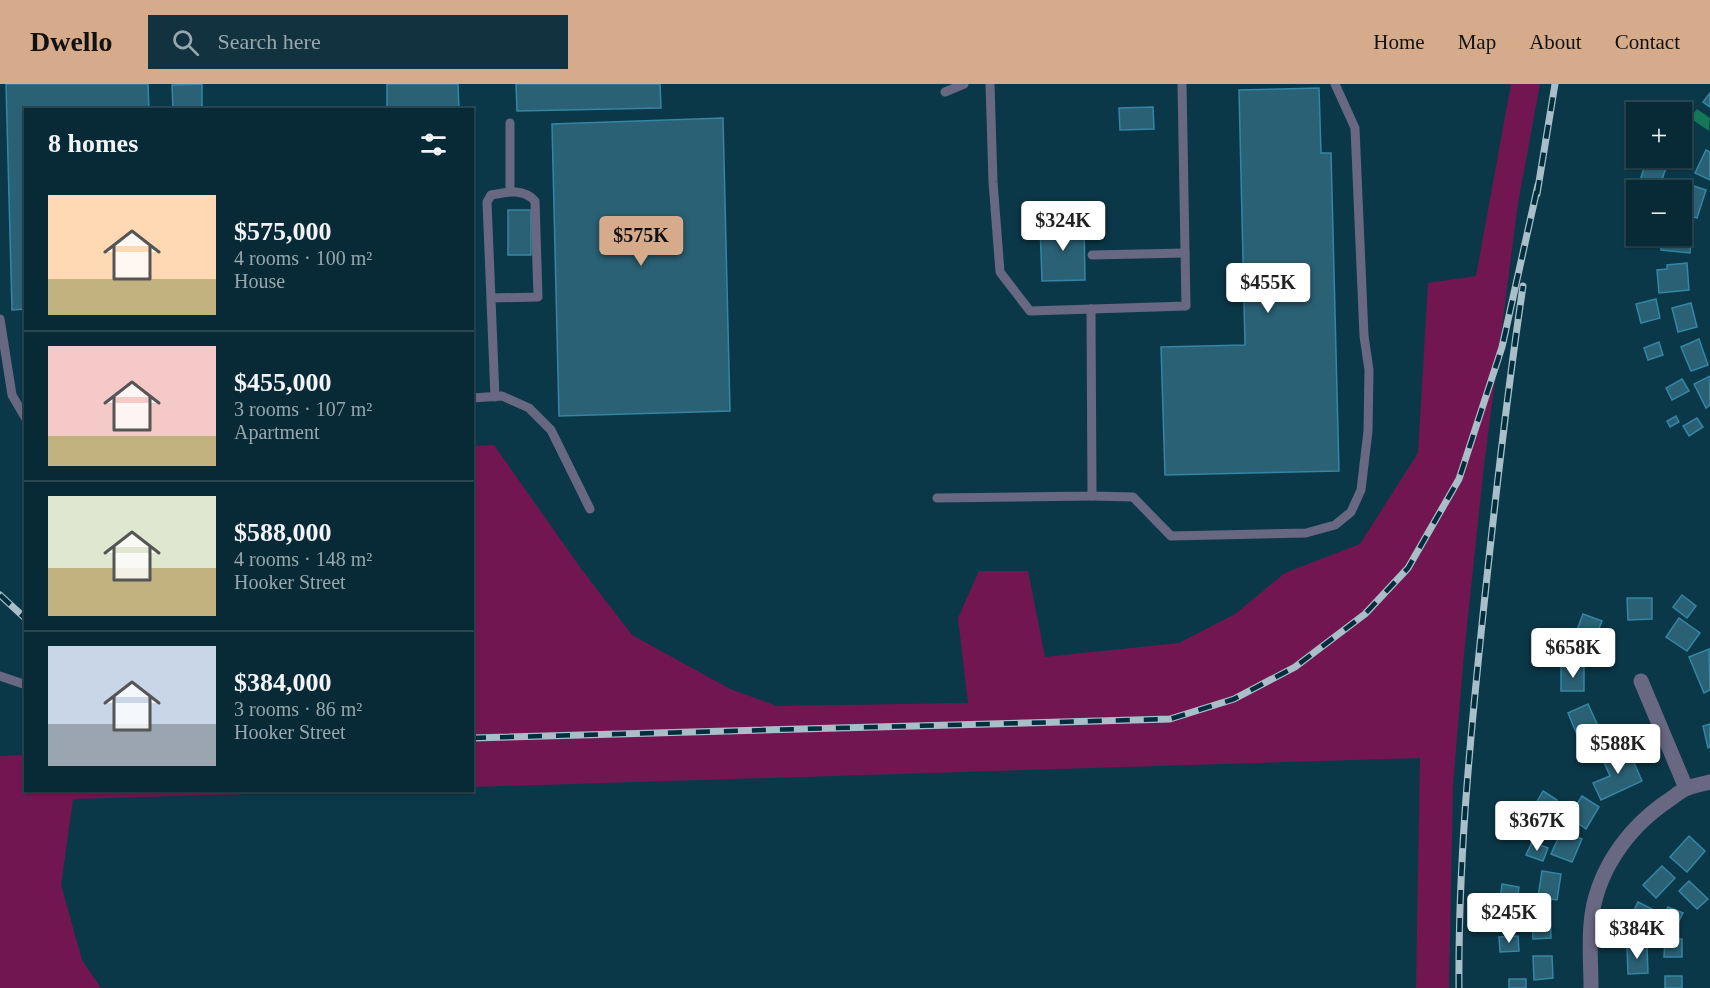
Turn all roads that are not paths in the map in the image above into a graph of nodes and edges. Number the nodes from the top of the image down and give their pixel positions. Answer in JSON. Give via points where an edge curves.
{"nodes":[{"id":1,"x":964,"y":84,"type":"edge"},
{"id":2,"x":990,"y":84,"type":"edge"},
{"id":3,"x":1182,"y":84,"type":"edge"},
{"id":4,"x":1335,"y":84,"type":"edge"},
{"id":5,"x":945,"y":92,"type":"dead end"},
{"id":6,"x":510,"y":123,"type":"dead end"},
{"id":7,"x":510,"y":191,"type":"junction"},
{"id":8,"x":1185,"y":253,"type":"junction"},
{"id":9,"x":1092,"y":255,"type":"dead end"},
{"id":10,"x":491,"y":298,"type":"junction"},
{"id":11,"x":1091,"y":309,"type":"junction"},
{"id":12,"x":0,"y":319,"type":"edge"},
{"id":13,"x":495,"y":396,"type":"junction"},
{"id":14,"x":474,"y":398,"type":"edge"},
{"id":15,"x":24,"y":416,"type":"edge"},
{"id":16,"x":1092,"y":496,"type":"junction"},
{"id":17,"x":937,"y":498,"type":"dead end"},
{"id":18,"x":590,"y":509,"type":"dead end"},
{"id":19,"x":0,"y":676,"type":"edge"},
{"id":20,"x":1641,"y":681,"type":"dead end"},
{"id":21,"x":24,"y":684,"type":"edge"},
{"id":22,"x":1710,"y":782,"type":"edge"},
{"id":23,"x":1686,"y":788,"type":"junction"},
{"id":24,"x":1591,"y":988,"type":"edge"}],
"edges":[{"from":1,"to":5,"type":"lane"},
{"from":2,"to":11,"type":"lane","via":[[1000,272],[1030,311]]},
{"from":3,"to":8,"type":"lane"},
{"from":4,"to":16,"type":"lane","via":[[1355,128],[1364,336],[1369,370],[1366,462],[1361,490],[1351,512],[1335,525],[1306,534],[1171,536],[1133,497]]},
{"from":6,"to":7,"type":"lane"},
{"from":7,"to":10,"type":"lane","via":[[491,195],[487,202]]},
{"from":7,"to":10,"type":"lane","via":[[528,194],[535,201],[538,297]]},
{"from":8,"to":9,"type":"lane"},
{"from":8,"to":11,"type":"lane","via":[[1186,306]]},
{"from":10,"to":13,"type":"lane"},
{"from":11,"to":16,"type":"lane"},
{"from":12,"to":15,"type":"lane","via":[[12,395]]},
{"from":13,"to":14,"type":"lane"},
{"from":13,"to":18,"type":"lane","via":[[529,408],[551,430]]},
{"from":16,"to":17,"type":"lane"},
{"from":19,"to":21,"type":"lane"},
{"from":20,"to":23,"type":"street"},
{"from":22,"to":23,"type":"street"},
{"from":23,"to":24,"type":"street","via":[[1633,829],[1606,872],[1591,923]]}]}
